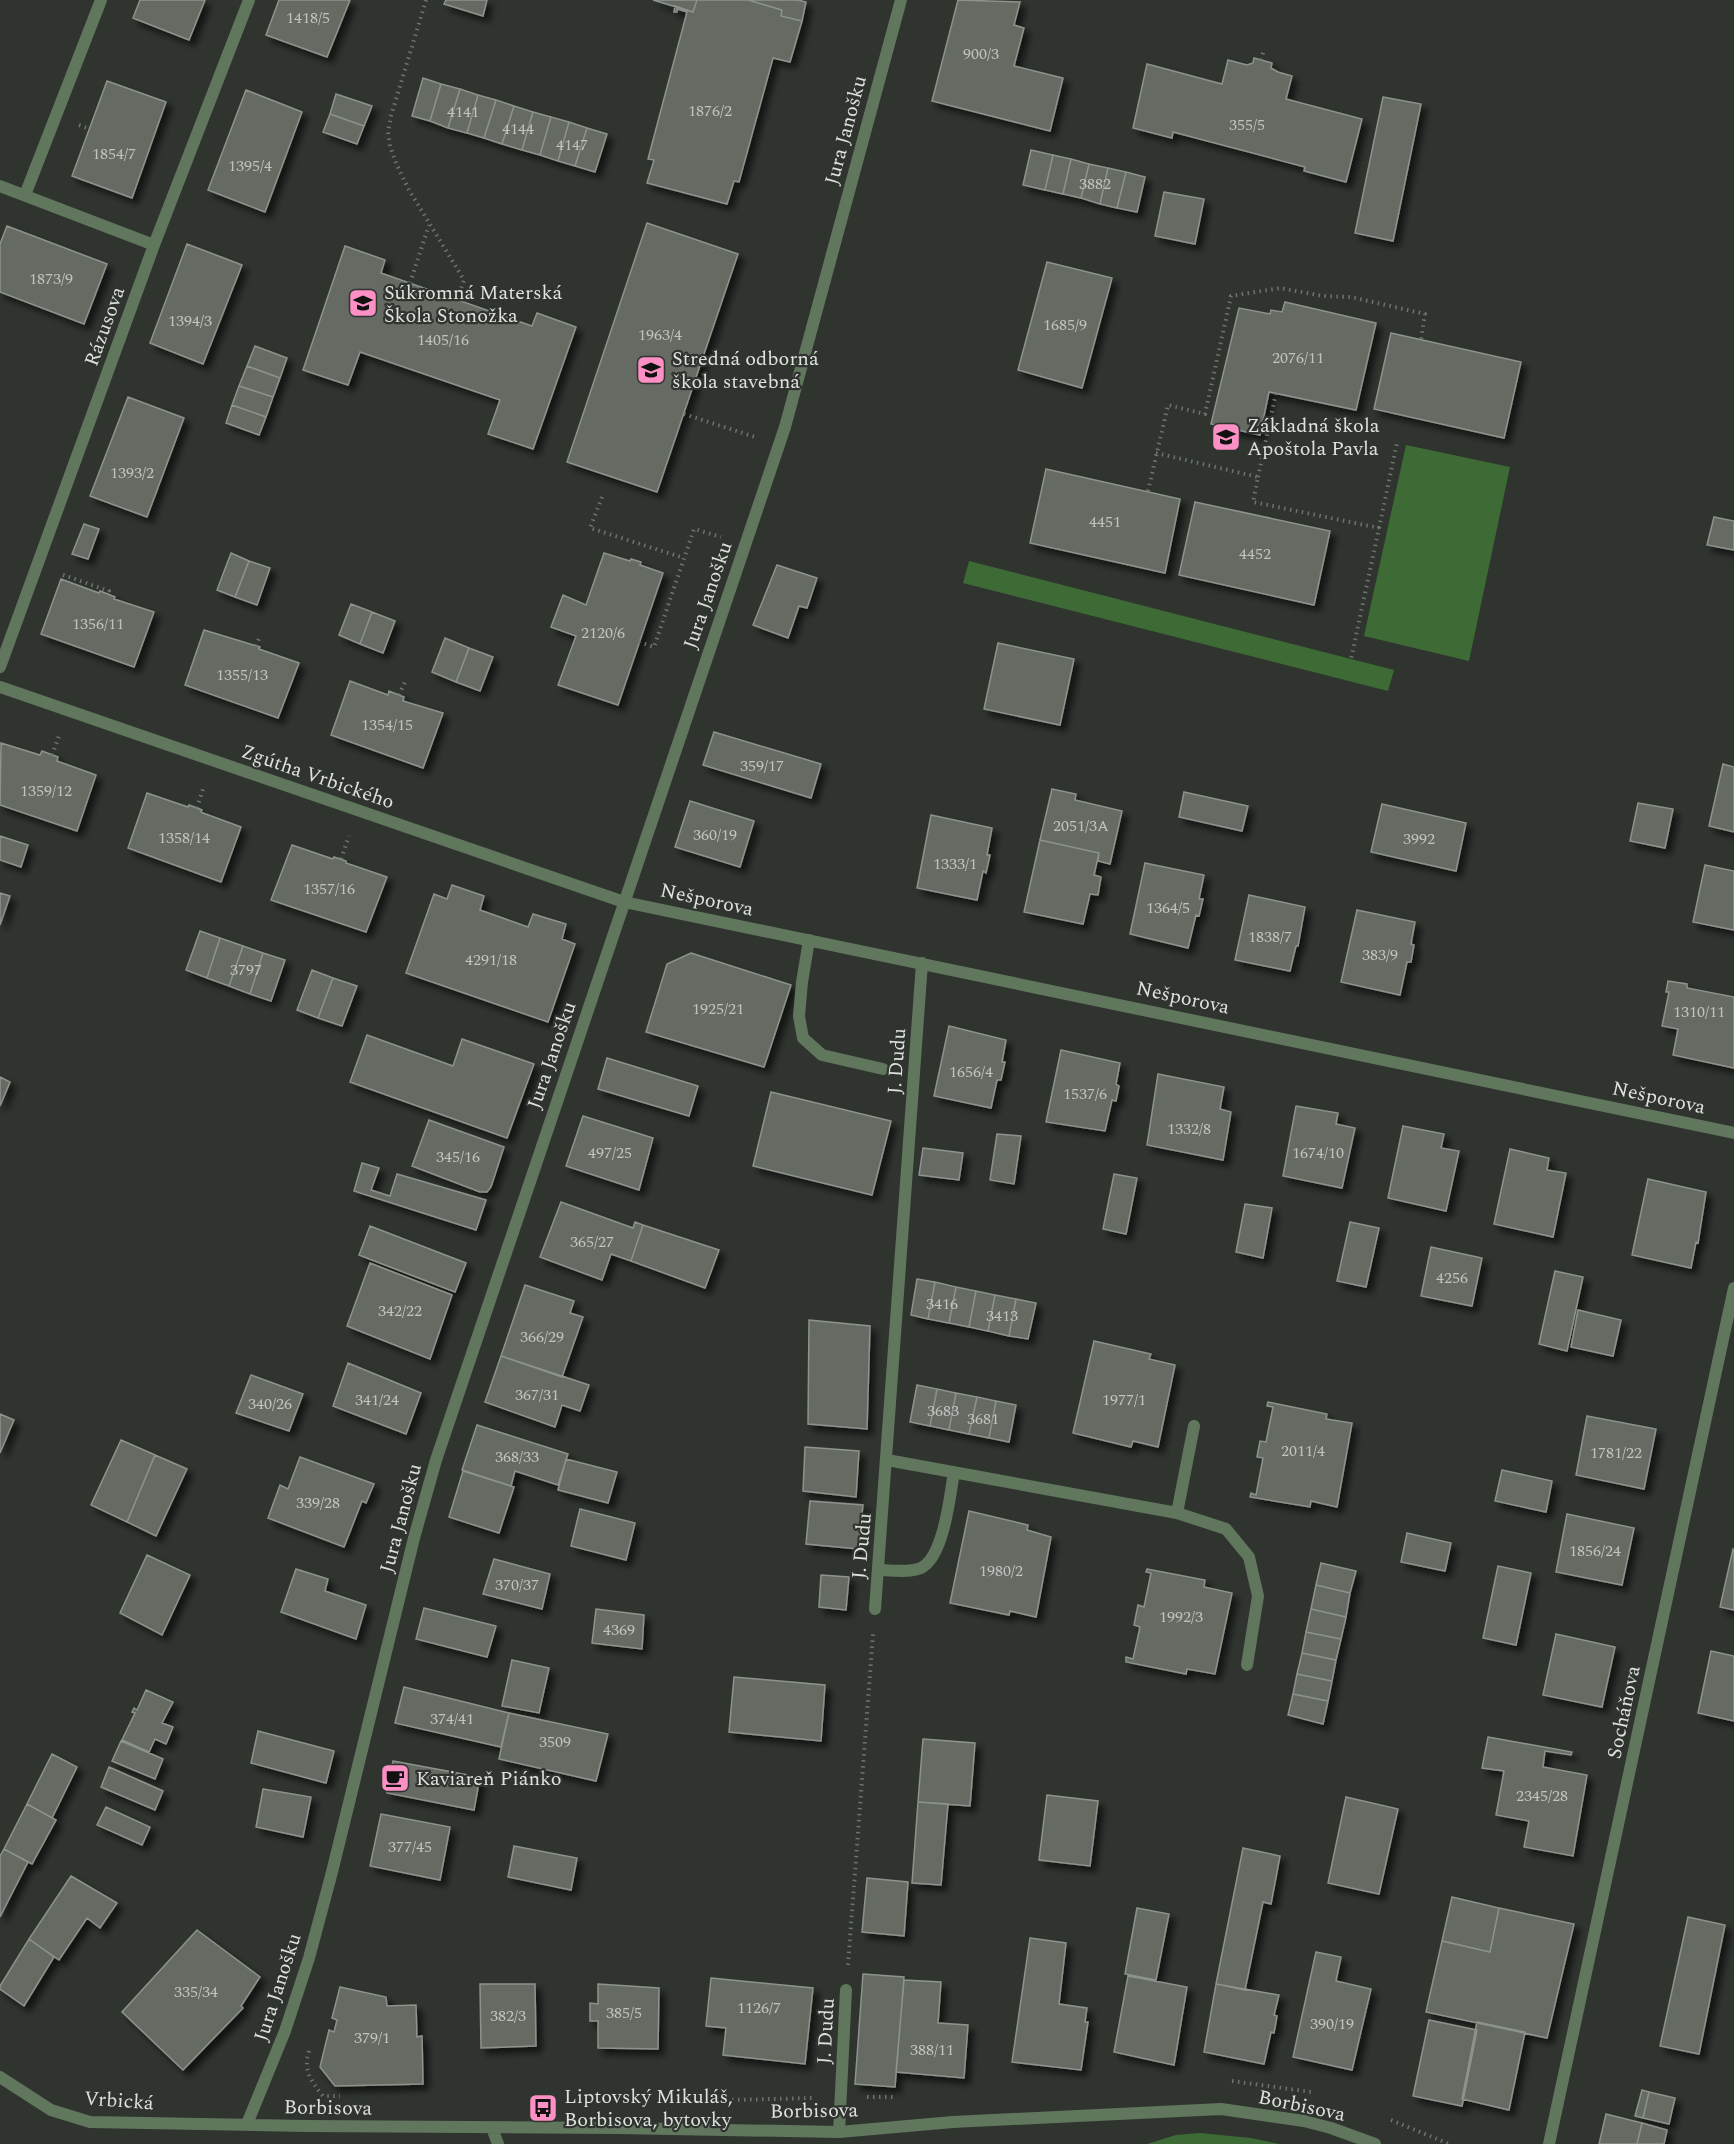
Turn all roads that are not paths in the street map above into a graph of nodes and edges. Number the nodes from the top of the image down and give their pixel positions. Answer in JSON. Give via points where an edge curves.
{"nodes":[{"id":1,"x":101,"y":0,"type":"edge"},
{"id":2,"x":249,"y":0,"type":"edge"},
{"id":3,"x":901,"y":0,"type":"edge"},
{"id":4,"x":0,"y":186,"type":"edge"},
{"id":5,"x":25,"y":195,"type":"junction"},
{"id":6,"x":154,"y":245,"type":"junction"},
{"id":7,"x":0,"y":667,"type":"edge"},
{"id":8,"x":0,"y":687,"type":"edge"},
{"id":9,"x":624,"y":902,"type":"junction"},
{"id":10,"x":809,"y":940,"type":"junction"},
{"id":11,"x":922,"y":963,"type":"junction"},
{"id":12,"x":883,"y":1069,"type":"dead end"},
{"id":13,"x":1734,"y":1133,"type":"edge"},
{"id":14,"x":1734,"y":1288,"type":"edge"},
{"id":15,"x":1194,"y":1426,"type":"dead end"},
{"id":16,"x":887,"y":1460,"type":"junction"},
{"id":17,"x":954,"y":1472,"type":"junction"},
{"id":18,"x":1177,"y":1513,"type":"junction"},
{"id":19,"x":878,"y":1570,"type":"junction"},
{"id":20,"x":875,"y":1609,"type":"road end"},
{"id":21,"x":1246,"y":1665,"type":"dead end"},
{"id":22,"x":846,"y":1990,"type":"road end"},
{"id":23,"x":0,"y":2077,"type":"edge"},
{"id":24,"x":247,"y":2124,"type":"junction"},
{"id":25,"x":492,"y":2128,"type":"junction"},
{"id":26,"x":838,"y":2132,"type":"junction"},
{"id":27,"x":498,"y":2144,"type":"edge"},
{"id":28,"x":1375,"y":2144,"type":"edge"},
{"id":29,"x":1549,"y":2144,"type":"edge"}],
"edges":[{"from":1,"to":5,"type":"street"},
{"from":2,"to":6,"type":"street","name":"Rázusova"},
{"from":3,"to":9,"type":"street","name":"Jura Janošku","via":[[779,444]]},
{"from":4,"to":5,"type":"street"},
{"from":5,"to":6,"type":"street"},
{"from":6,"to":7,"type":"street","name":"Rázusova"},
{"from":8,"to":9,"type":"street","name":"Zgútha Vrbického"},
{"from":9,"to":10,"type":"street","name":"Nešporova"},
{"from":9,"to":24,"type":"street","name":"Jura Janošku","via":[[436,1460],[309,1958],[285,2031]]},
{"from":10,"to":11,"type":"street","name":"Nešporova"},
{"from":10,"to":12,"type":"street","via":[[802,982],[803,1038],[822,1055]]},
{"from":11,"to":13,"type":"street","name":"Nešporova"},
{"from":11,"to":16,"type":"street","name":"J. Dudu"},
{"from":14,"to":29,"type":"street","name":"Socháňova"},
{"from":15,"to":18,"type":"street"},
{"from":16,"to":17,"type":"street"},
{"from":16,"to":19,"type":"street","name":"J. Dudu"},
{"from":17,"to":18,"type":"street"},
{"from":17,"to":19,"type":"street","via":[[937,1552],[921,1568]]},
{"from":18,"to":21,"type":"street","via":[[1226,1529],[1249,1557],[1258,1596]]},
{"from":19,"to":20,"type":"street","name":"J. Dudu"},
{"from":22,"to":26,"type":"street","name":"J. Dudu"},
{"from":23,"to":24,"type":"street","name":"Vrbická","via":[[51,2110],[90,2122]]},
{"from":24,"to":25,"type":"street","name":"Borbisova"},
{"from":25,"to":26,"type":"street","name":"Borbisova"},
{"from":25,"to":27,"type":"street"},
{"from":26,"to":28,"type":"street","name":"Borbisova","via":[[953,2122],[1221,2109],[1304,2121]]}]}
